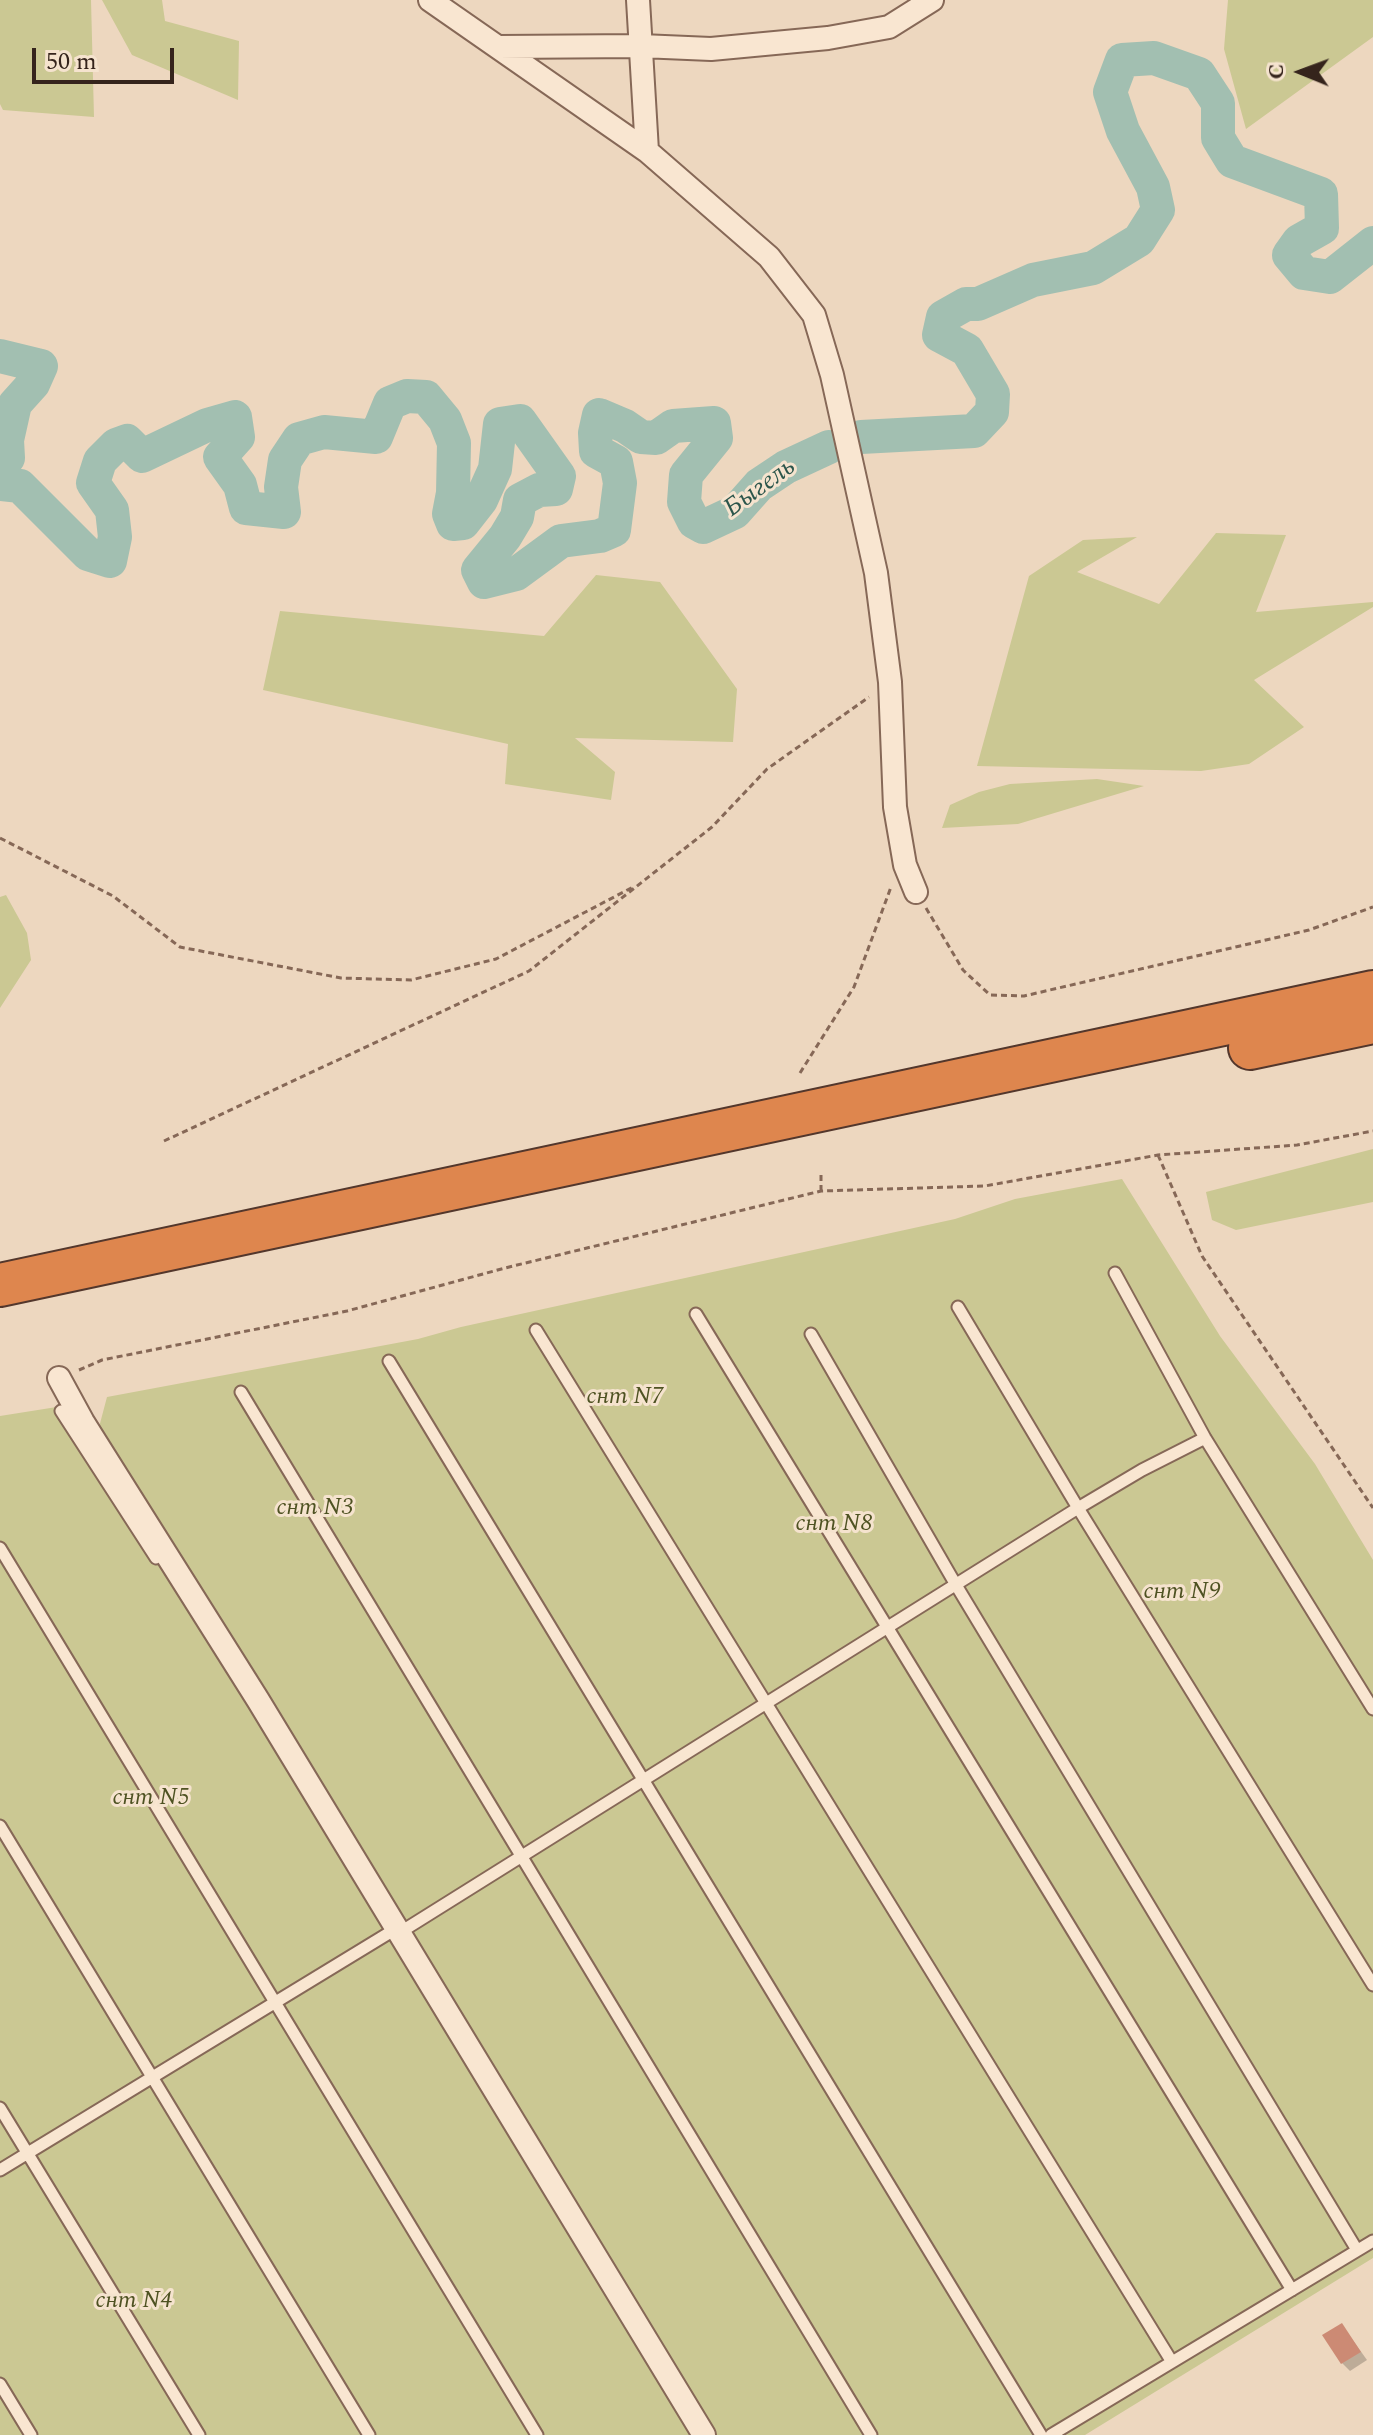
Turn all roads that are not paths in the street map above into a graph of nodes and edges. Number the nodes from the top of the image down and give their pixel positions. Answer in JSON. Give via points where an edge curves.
{"nodes":[{"id":1,"x":430,"y":0,"type":"edge"},
{"id":2,"x":638,"y":0,"type":"edge"},
{"id":3,"x":932,"y":0,"type":"edge"},
{"id":4,"x":641,"y":46,"type":"junction"},
{"id":5,"x":498,"y":47,"type":"junction"},
{"id":6,"x":647,"y":151,"type":"junction"},
{"id":7,"x":916,"y":892,"type":"road end"},
{"id":8,"x":1373,"y":992,"type":"edge"},
{"id":9,"x":1373,"y":1022,"type":"edge"},
{"id":10,"x":1115,"y":1273,"type":"dead end"},
{"id":11,"x":0,"y":1285,"type":"edge"},
{"id":12,"x":958,"y":1307,"type":"dead end"},
{"id":13,"x":0,"y":1312,"type":"edge"},
{"id":14,"x":696,"y":1314,"type":"dead end"},
{"id":15,"x":536,"y":1330,"type":"dead end"},
{"id":16,"x":811,"y":1334,"type":"dead end"},
{"id":17,"x":389,"y":1361,"type":"dead end"},
{"id":18,"x":59,"y":1378,"type":"road end"},
{"id":19,"x":241,"y":1392,"type":"dead end"},
{"id":20,"x":61,"y":1411,"type":"dead end"},
{"id":21,"x":1205,"y":1438,"type":"junction"},
{"id":22,"x":1078,"y":1508,"type":"junction"},
{"id":23,"x":0,"y":1548,"type":"edge"},
{"id":24,"x":956,"y":1585,"type":"junction"},
{"id":25,"x":887,"y":1628,"type":"junction"},
{"id":26,"x":764,"y":1704,"type":"junction"},
{"id":27,"x":1373,"y":1709,"type":"edge"},
{"id":28,"x":643,"y":1780,"type":"junction"},
{"id":29,"x":0,"y":1826,"type":"edge"},
{"id":30,"x":521,"y":1856,"type":"junction"},
{"id":31,"x":394,"y":1933,"type":"junction"},
{"id":32,"x":1373,"y":1985,"type":"edge"},
{"id":33,"x":275,"y":2002,"type":"junction"},
{"id":34,"x":153,"y":2076,"type":"junction"},
{"id":35,"x":0,"y":2108,"type":"edge"},
{"id":36,"x":27,"y":2152,"type":"junction"},
{"id":37,"x":0,"y":2170,"type":"edge"},
{"id":38,"x":1373,"y":2241,"type":"edge"},
{"id":39,"x":1357,"y":2250,"type":"junction"},
{"id":40,"x":1292,"y":2290,"type":"junction"},
{"id":41,"x":1172,"y":2362,"type":"junction"},
{"id":42,"x":0,"y":2384,"type":"edge"},
{"id":43,"x":31,"y":2435,"type":"edge"},
{"id":44,"x":199,"y":2435,"type":"edge"},
{"id":45,"x":369,"y":2435,"type":"edge"},
{"id":46,"x":537,"y":2435,"type":"edge"},
{"id":47,"x":692,"y":2435,"type":"edge"},
{"id":48,"x":704,"y":2435,"type":"edge"},
{"id":49,"x":871,"y":2435,"type":"edge"},
{"id":50,"x":1041,"y":2435,"type":"edge"},
{"id":51,"x":1051,"y":2435,"type":"edge"}],
"edges":[{"from":1,"to":5,"type":"street"},
{"from":2,"to":4,"type":"street"},
{"from":3,"to":4,"type":"street","via":[[889,27],[828,38],[711,49]]},
{"from":4,"to":5,"type":"street"},
{"from":4,"to":6,"type":"street"},
{"from":5,"to":6,"type":"street"},
{"from":6,"to":7,"type":"street","via":[[769,257],[814,315],[876,573],[890,682],[895,807],[905,865]]},
{"from":8,"to":11,"type":"highway"},
{"from":9,"to":13,"type":"highway"},
{"from":10,"to":21,"type":"lane"},
{"from":12,"to":22,"type":"lane"},
{"from":14,"to":25,"type":"lane"},
{"from":15,"to":26,"type":"lane"},
{"from":16,"to":24,"type":"lane"},
{"from":17,"to":28,"type":"lane"},
{"from":18,"to":31,"type":"street"},
{"from":19,"to":30,"type":"lane"},
{"from":20,"to":31,"type":"lane"},
{"from":21,"to":22,"type":"lane"},
{"from":21,"to":27,"type":"lane"},
{"from":22,"to":24,"type":"lane"},
{"from":22,"to":32,"type":"lane"},
{"from":23,"to":33,"type":"lane"},
{"from":24,"to":25,"type":"lane"},
{"from":24,"to":39,"type":"lane"},
{"from":25,"to":26,"type":"lane"},
{"from":25,"to":40,"type":"lane"},
{"from":26,"to":28,"type":"lane"},
{"from":26,"to":41,"type":"lane"},
{"from":28,"to":30,"type":"lane"},
{"from":28,"to":50,"type":"lane"},
{"from":29,"to":34,"type":"lane"},
{"from":30,"to":31,"type":"lane"},
{"from":30,"to":49,"type":"lane"},
{"from":31,"to":33,"type":"lane"},
{"from":31,"to":47,"type":"lane"},
{"from":31,"to":48,"type":"street"},
{"from":33,"to":34,"type":"lane"},
{"from":33,"to":46,"type":"lane"},
{"from":34,"to":36,"type":"lane"},
{"from":34,"to":45,"type":"lane"},
{"from":35,"to":36,"type":"lane"},
{"from":36,"to":37,"type":"lane"},
{"from":36,"to":44,"type":"lane"},
{"from":38,"to":39,"type":"lane"},
{"from":39,"to":40,"type":"lane"},
{"from":40,"to":41,"type":"lane"},
{"from":41,"to":51,"type":"lane"},
{"from":42,"to":43,"type":"lane"}]}
